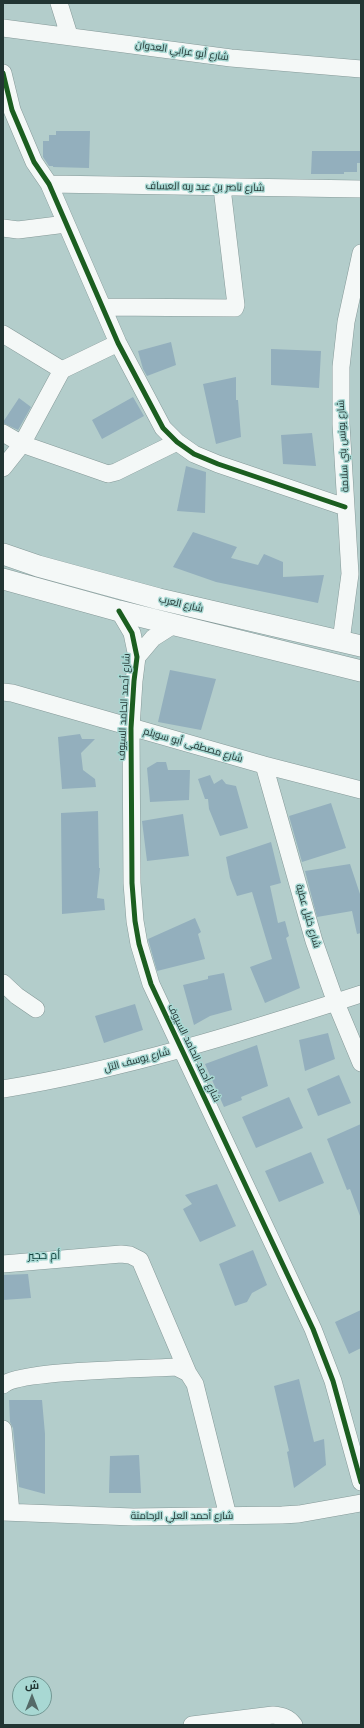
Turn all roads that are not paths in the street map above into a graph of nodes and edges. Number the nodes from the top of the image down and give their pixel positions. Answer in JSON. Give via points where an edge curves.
{"nodes":[{"id":1,"x":59,"y":3,"type":"edge"},
{"id":2,"x":3,"y":28,"type":"edge"},
{"id":3,"x":69,"y":35,"type":"junction"},
{"id":4,"x":361,"y":69,"type":"edge"},
{"id":5,"x":3,"y":73,"type":"edge"},
{"id":6,"x":49,"y":184,"type":"junction"},
{"id":7,"x":222,"y":188,"type":"junction"},
{"id":8,"x":361,"y":189,"type":"edge"},
{"id":9,"x":66,"y":224,"type":"junction"},
{"id":10,"x":3,"y":228,"type":"edge"},
{"id":11,"x":361,"y":253,"type":"edge"},
{"id":12,"x":102,"y":307,"type":"junction"},
{"id":13,"x":3,"y":334,"type":"edge"},
{"id":14,"x":118,"y":343,"type":"junction"},
{"id":15,"x":62,"y":370,"type":"junction"},
{"id":16,"x":3,"y":433,"type":"edge"},
{"id":17,"x":178,"y":442,"type":"junction"},
{"id":18,"x":22,"y":444,"type":"junction"},
{"id":19,"x":3,"y":468,"type":"edge"},
{"id":20,"x":345,"y":507,"type":"junction"},
{"id":21,"x":3,"y":554,"type":"edge"},
{"id":22,"x":3,"y":579,"type":"edge"},
{"id":23,"x":119,"y":611,"type":"junction"},
{"id":24,"x":175,"y":624,"type":"junction"},
{"id":25,"x":341,"y":641,"type":"junction"},
{"id":26,"x":361,"y":646,"type":"edge"},
{"id":27,"x":137,"y":657,"type":"junction"},
{"id":28,"x":361,"y":671,"type":"edge"},
{"id":29,"x":3,"y":692,"type":"edge"},
{"id":30,"x":131,"y":728,"type":"junction"},
{"id":31,"x":264,"y":764,"type":"junction"},
{"id":32,"x":361,"y":790,"type":"edge"},
{"id":33,"x":3,"y":983,"type":"edge"},
{"id":34,"x":361,"y":994,"type":"edge"},
{"id":35,"x":336,"y":1002,"type":"junction"},
{"id":36,"x":36,"y":1009,"type":"dead end"},
{"id":37,"x":181,"y":1048,"type":"junction"},
{"id":38,"x":361,"y":1063,"type":"edge"},
{"id":39,"x":3,"y":1089,"type":"edge"},
{"id":40,"x":3,"y":1264,"type":"edge"},
{"id":41,"x":188,"y":1373,"type":"junction"},
{"id":42,"x":3,"y":1385,"type":"edge"},
{"id":43,"x":3,"y":1429,"type":"edge"},
{"id":44,"x":361,"y":1482,"type":"edge"},
{"id":45,"x":361,"y":1503,"type":"edge"},
{"id":46,"x":7,"y":1512,"type":"edge"},
{"id":47,"x":228,"y":1516,"type":"junction"},
{"id":48,"x":192,"y":1725,"type":"edge"},
{"id":49,"x":294,"y":1725,"type":"edge"}],
"edges":[{"from":1,"to":3,"type":"street"},
{"from":2,"to":3,"type":"street","name":"شارع أبو عرابي العدوان"},
{"from":3,"to":4,"type":"street","name":"شارع أبو عرابي العدوان","via":[[224,57]]},
{"from":5,"to":6,"type":"street","via":[[12,110],[34,162]]},
{"from":6,"to":7,"type":"street","name":"شارع ناصر بن عبد ربه العساف"},
{"from":6,"to":9,"type":"street"},
{"from":7,"to":8,"type":"street","name":"شارع ناصر بن عبد ربه العساف"},
{"from":7,"to":12,"type":"street","via":[[235,308]]},
{"from":9,"to":10,"type":"street","via":[[18,230]]},
{"from":9,"to":12,"type":"street"},
{"from":11,"to":20,"type":"street","name":"شارع يونس بني سلامة","via":[[345,328],[341,367]]},
{"from":12,"to":14,"type":"street"},
{"from":13,"to":15,"type":"street"},
{"from":14,"to":15,"type":"street"},
{"from":14,"to":17,"type":"street","via":[[163,428]]},
{"from":15,"to":18,"type":"street"},
{"from":16,"to":18,"type":"street"},
{"from":17,"to":18,"type":"street","via":[[108,474]]},
{"from":17,"to":20,"type":"street","via":[[194,454],[218,464]]},
{"from":18,"to":19,"type":"street"},
{"from":20,"to":25,"type":"street","name":"شارع يونس بني سلامة","via":[[350,574]]},
{"from":21,"to":25,"type":"main road","name":"شارع العرب","via":[[159,599]]},
{"from":22,"to":23,"type":"main road","name":"شارع العرب"},
{"from":23,"to":24,"type":"main road","name":"شارع العرب"},
{"from":23,"to":27,"type":"street","name":"شارع أحمد الحامد السيوف","via":[[132,633]]},
{"from":24,"to":27,"type":"street","name":"شارع أحمد الحامد السيوف","via":[[153,638]]},
{"from":24,"to":28,"type":"main road","name":"شارع العرب"},
{"from":25,"to":26,"type":"main road","name":"شارع العرب"},
{"from":27,"to":30,"type":"street","name":"شارع أحمد الحامد السيوف"},
{"from":29,"to":30,"type":"street","name":"شارع مصطفى أبو سويلم"},
{"from":30,"to":31,"type":"street","name":"شارع مصطفى أبو سويلم"},
{"from":30,"to":37,"type":"street","name":"شارع أحمد الحامد السيوف","via":[[132,883],[135,921],[151,984]]},
{"from":31,"to":32,"type":"street","name":"شارع مصطفى أبو سويلم"},
{"from":31,"to":35,"type":"street","name":"شارع خليل عطية","via":[[314,940]]},
{"from":33,"to":36,"type":"street"},
{"from":34,"to":35,"type":"street","name":"شارع يوسف التل"},
{"from":35,"to":37,"type":"street","name":"شارع يوسف التل"},
{"from":35,"to":38,"type":"street","name":"شارع خليل عطية"},
{"from":37,"to":39,"type":"street","name":"شارع يوسف التل","via":[[64,1079]]},
{"from":37,"to":44,"type":"street","name":"شارع أحمد الحامد السيوف","via":[[313,1329],[333,1381]]},
{"from":40,"to":41,"type":"street","via":[[121,1254],[140,1260]]},
{"from":41,"to":42,"type":"street","via":[[176,1367],[61,1373],[17,1379]]},
{"from":41,"to":47,"type":"street","via":[[195,1384]]},
{"from":43,"to":46,"type":"street"},
{"from":45,"to":47,"type":"street","name":"شارع أحمد العلي الرحامنة","via":[[299,1514]]},
{"from":46,"to":47,"type":"street","name":"شارع أحمد العلي الرحامنة","via":[[133,1517]]},
{"from":48,"to":49,"type":"street","via":[[273,1715],[289,1719]]}]}
